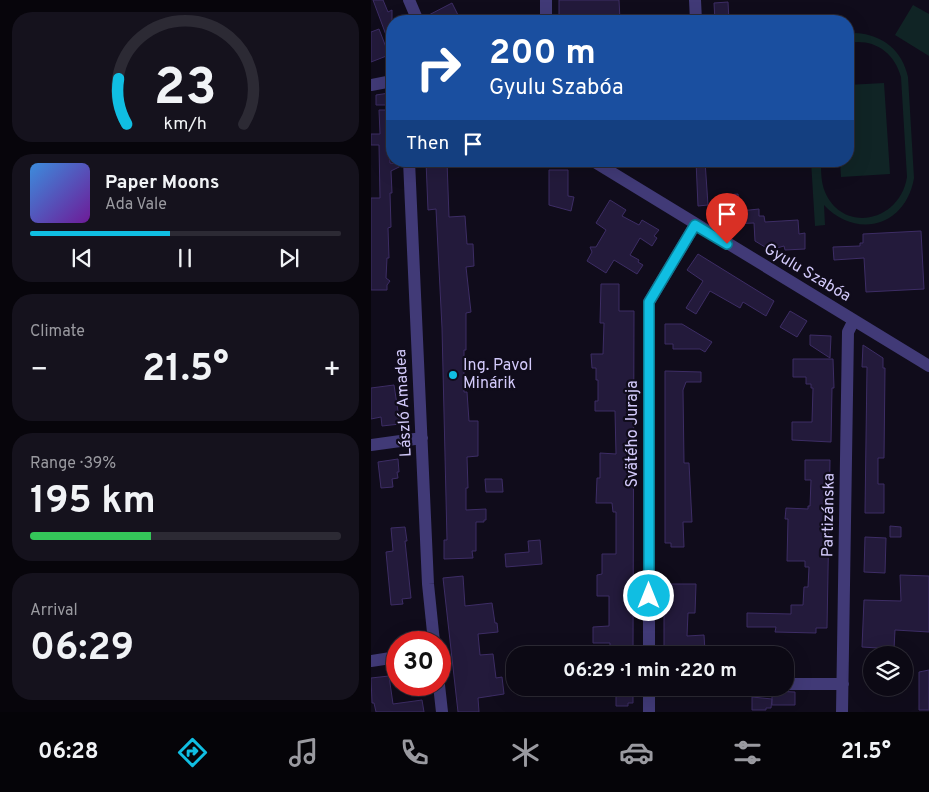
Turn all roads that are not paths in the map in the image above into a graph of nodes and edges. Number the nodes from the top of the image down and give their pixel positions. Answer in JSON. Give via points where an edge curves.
{"nodes":[{"id":1,"x":409,"y":0,"type":"edge"},
{"id":2,"x":546,"y":0,"type":"edge"},
{"id":3,"x":695,"y":0,"type":"edge"},
{"id":4,"x":415,"y":15,"type":"edge"},
{"id":5,"x":546,"y":15,"type":"edge"},
{"id":6,"x":696,"y":15,"type":"edge"},
{"id":7,"x":386,"y":82,"type":"edge"},
{"id":8,"x":371,"y":85,"type":"edge"},
{"id":9,"x":409,"y":167,"type":"edge"},
{"id":10,"x":603,"y":167,"type":"edge"},
{"id":11,"x":695,"y":225,"type":"junction"},
{"id":12,"x":854,"y":320,"type":"junction"},
{"id":13,"x":929,"y":366,"type":"edge"},
{"id":14,"x":422,"y":438,"type":"junction"},
{"id":15,"x":371,"y":445,"type":"edge"},
{"id":16,"x":433,"y":631,"type":"edge"},
{"id":17,"x":649,"y":646,"type":"edge"},
{"id":18,"x":386,"y":659,"type":"edge"},
{"id":19,"x":371,"y":661,"type":"edge"},
{"id":20,"x":794,"y":684,"type":"edge"},
{"id":21,"x":843,"y":684,"type":"junction"},
{"id":22,"x":440,"y":696,"type":"edge"},
{"id":23,"x":649,"y":696,"type":"edge"},
{"id":24,"x":442,"y":712,"type":"edge"},
{"id":25,"x":649,"y":712,"type":"edge"},
{"id":26,"x":842,"y":712,"type":"edge"}],
"edges":[{"from":1,"to":4,"type":"street"},
{"from":2,"to":5,"type":"street"},
{"from":3,"to":6,"type":"street"},
{"from":7,"to":8,"type":"street"},
{"from":9,"to":14,"type":"street","name":"László Amadea"},
{"from":10,"to":11,"type":"street","name":"Gyulu Szabóa"},
{"from":11,"to":12,"type":"street","name":"Gyulu Szabóa"},
{"from":11,"to":17,"type":"street","name":"Svätého Juraja","via":[[649,302]]},
{"from":12,"to":13,"type":"street","name":"Gyulu Szabóa"},
{"from":12,"to":21,"type":"street","name":"Partizánska","via":[[848,332]]},
{"from":14,"to":15,"type":"street"},
{"from":14,"to":16,"type":"street","name":"László Amadea"},
{"from":18,"to":19,"type":"street"},
{"from":20,"to":21,"type":"street"},
{"from":21,"to":26,"type":"street","name":"Partizánska"},
{"from":22,"to":24,"type":"street"},
{"from":23,"to":25,"type":"street"}]}
